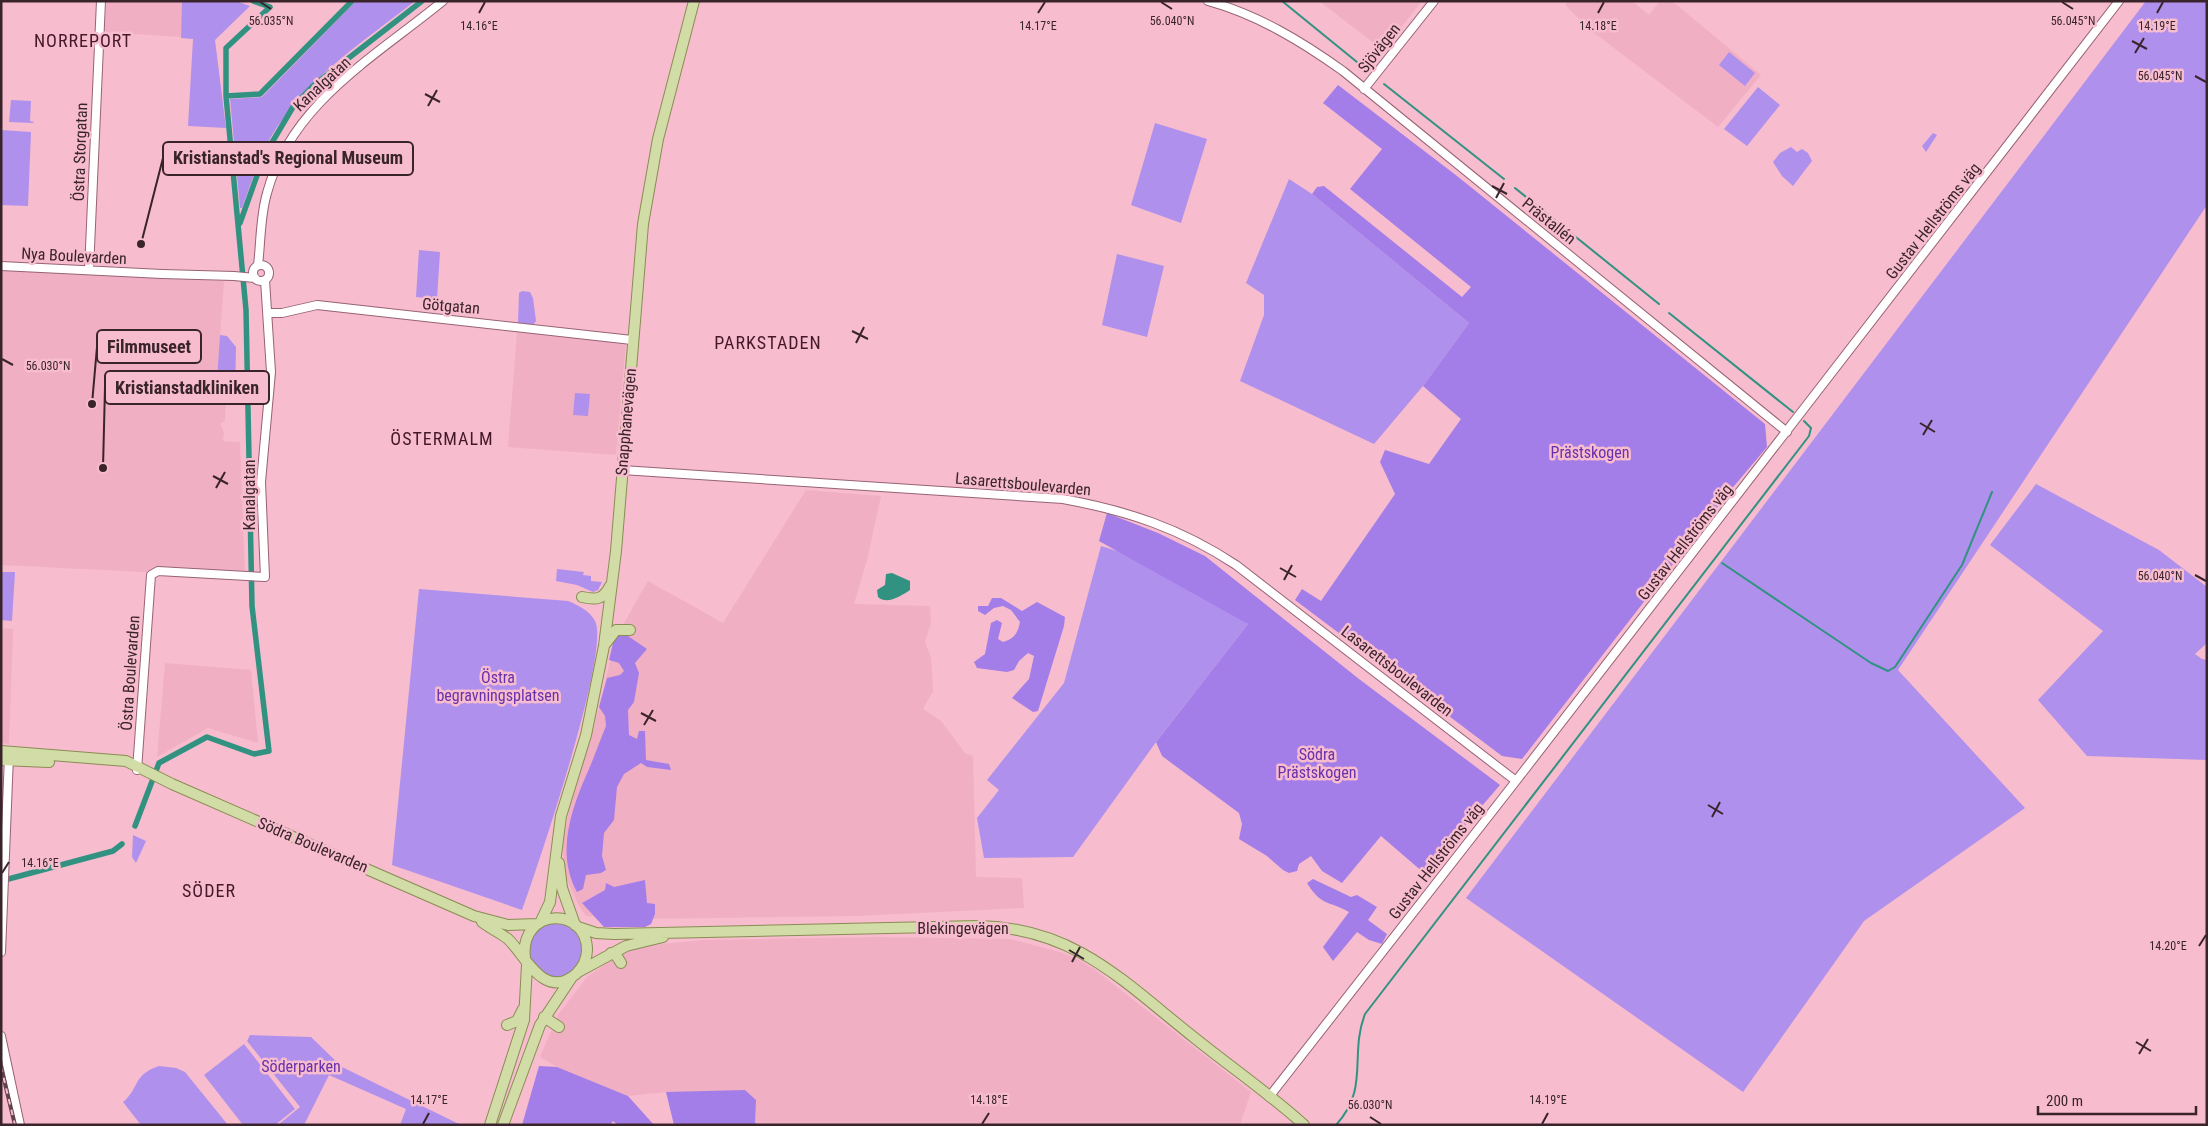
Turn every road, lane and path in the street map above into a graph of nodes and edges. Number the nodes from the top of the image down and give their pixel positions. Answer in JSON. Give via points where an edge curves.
{"nodes":[{"id":1,"x":101,"y":1,"type":"edge"},
{"id":2,"x":443,"y":1,"type":"edge"},
{"id":3,"x":694,"y":1,"type":"edge"},
{"id":4,"x":1208,"y":1,"type":"edge"},
{"id":5,"x":1434,"y":1,"type":"edge"},
{"id":6,"x":2119,"y":1,"type":"edge"},
{"id":7,"x":1364,"y":89,"type":"junction"},
{"id":8,"x":1,"y":266,"type":"edge"},
{"id":9,"x":89,"y":270,"type":"junction"},
{"id":10,"x":256,"y":274,"type":"junction"},
{"id":11,"x":268,"y":313,"type":"junction"},
{"id":12,"x":632,"y":340,"type":"junction"},
{"id":13,"x":1787,"y":432,"type":"junction"},
{"id":14,"x":622,"y":470,"type":"junction"},
{"id":15,"x":151,"y":576,"type":"joint"},
{"id":16,"x":612,"y":583,"type":"junction"},
{"id":17,"x":582,"y":597,"type":"dead end"},
{"id":18,"x":630,"y":630,"type":"dead end"},
{"id":19,"x":604,"y":646,"type":"junction"},
{"id":20,"x":5,"y":756,"type":"edge"},
{"id":21,"x":138,"y":769,"type":"junction"},
{"id":22,"x":1516,"y":781,"type":"junction"},
{"id":23,"x":556,"y":843,"type":"junction"},
{"id":24,"x":474,"y":916,"type":"junction"},
{"id":25,"x":539,"y":923,"type":"junction"},
{"id":26,"x":576,"y":926,"type":"junction"},
{"id":27,"x":493,"y":930,"type":"junction"},
{"id":28,"x":482,"y":933,"type":"dead end"},
{"id":29,"x":679,"y":933,"type":"junction"},
{"id":30,"x":1,"y":952,"type":"edge"},
{"id":31,"x":611,"y":953,"type":"junction"},
{"id":32,"x":526,"y":961,"type":"junction"},
{"id":33,"x":620,"y":963,"type":"dead end"},
{"id":34,"x":575,"y":974,"type":"junction"},
{"id":35,"x":527,"y":998,"type":"junction"},
{"id":36,"x":544,"y":1017,"type":"junction"},
{"id":37,"x":507,"y":1025,"type":"dead end"},
{"id":38,"x":559,"y":1028,"type":"dead end"},
{"id":39,"x":1,"y":1036,"type":"edge"},
{"id":40,"x":1269,"y":1097,"type":"junction"},
{"id":41,"x":20,"y":1125,"type":"edge"},
{"id":42,"x":490,"y":1125,"type":"edge"},
{"id":43,"x":503,"y":1125,"type":"edge"},
{"id":44,"x":1304,"y":1125,"type":"edge"}],
"edges":[{"from":1,"to":9,"type":"street","name":"Östra Storgatan"},
{"from":2,"to":10,"type":"street","name":"Kanalgatan","via":[[338,85],[303,120],[270,182]]},
{"from":3,"to":12,"type":"main road","name":"Snapphanevägen","via":[[650,177]]},
{"from":4,"to":7,"type":"street","name":"Prästallén","via":[[1279,29],[1343,71]]},
{"from":5,"to":7,"type":"street","name":"Sjövägen"},
{"from":6,"to":13,"type":"street","name":"Gustav Hellströms väg"},
{"from":7,"to":13,"type":"street","name":"Prästallén"},
{"from":8,"to":9,"type":"street","name":"Nya Boulevarden"},
{"from":9,"to":10,"type":"street","name":"Nya Boulevarden","via":[[234,276]]},
{"from":10,"to":11,"type":"street","name":"Kanalgatan","via":[[266,295]]},
{"from":11,"to":12,"type":"street","name":"Götgatan","via":[[316,305]]},
{"from":11,"to":15,"type":"street","name":"Kanalgatan","via":[[271,372],[261,482],[266,577],[158,571]]},
{"from":12,"to":14,"type":"main road","name":"Snapphanevägen"},
{"from":13,"to":22,"type":"street","name":"Gustav Hellströms väg"},
{"from":14,"to":16,"type":"main road","name":"Snapphanevägen"},
{"from":14,"to":22,"type":"street","name":"Lasarettsboulevarden","via":[[1063,499],[1122,511],[1156,522],[1236,565]]},
{"from":15,"to":21,"type":"street","name":"Östra Boulevarden"},
{"from":16,"to":17,"type":"main road","via":[[601,598]]},
{"from":16,"to":19,"type":"main road","name":"Snapphanevägen"},
{"from":18,"to":19,"type":"main road","via":[[616,630]]},
{"from":19,"to":23,"type":"main road","name":"Snapphanevägen","via":[[594,704]]},
{"from":20,"to":21,"type":"main road","name":"Södra Boulevarden","via":[[114,759]]},
{"from":20,"to":30,"type":"street"},
{"from":21,"to":24,"type":"main road","name":"Södra Boulevarden"},
{"from":22,"to":40,"type":"street","name":"Gustav Hellströms väg"},
{"from":23,"to":25,"type":"main road","name":"Snapphanevägen","via":[[550,902]]},
{"from":23,"to":26,"type":"main road","name":"Snapphanevägen","via":[[562,888]]},
{"from":24,"to":25,"type":"main road","name":"Södra Boulevarden","via":[[508,925]]},
{"from":24,"to":27,"type":"main road","name":"Södra Boulevarden"},
{"from":25,"to":26,"type":"main road","via":[[558,918]]},
{"from":25,"to":32,"type":"main road","via":[[525,939]]},
{"from":26,"to":29,"type":"main road","name":"Blekingevägen","via":[[596,933]]},
{"from":26,"to":34,"type":"main road","via":[[587,950],[583,965]]},
{"from":27,"to":28,"type":"main road"},
{"from":27,"to":32,"type":"main road","name":"Södra Boulevarden","via":[[506,938]]},
{"from":29,"to":31,"type":"main road","name":"Blekingevägen","via":[[642,941]]},
{"from":29,"to":40,"type":"main road","name":"Blekingevägen","via":[[980,926],[1033,932],[1066,944],[1098,962]]},
{"from":31,"to":33,"type":"main road"},
{"from":31,"to":34,"type":"main road","name":"Blekingevägen"},
{"from":32,"to":34,"type":"main road","via":[[532,971],[548,980],[565,980]]},
{"from":32,"to":35,"type":"main road"},
{"from":34,"to":36,"type":"main road"},
{"from":35,"to":37,"type":"main road","via":[[517,1021]]},
{"from":35,"to":42,"type":"main road","via":[[514,1056]]},
{"from":36,"to":38,"type":"main road"},
{"from":36,"to":43,"type":"main road"},
{"from":39,"to":41,"type":"street"},
{"from":40,"to":44,"type":"main road","name":"Blekingevägen"}]}
